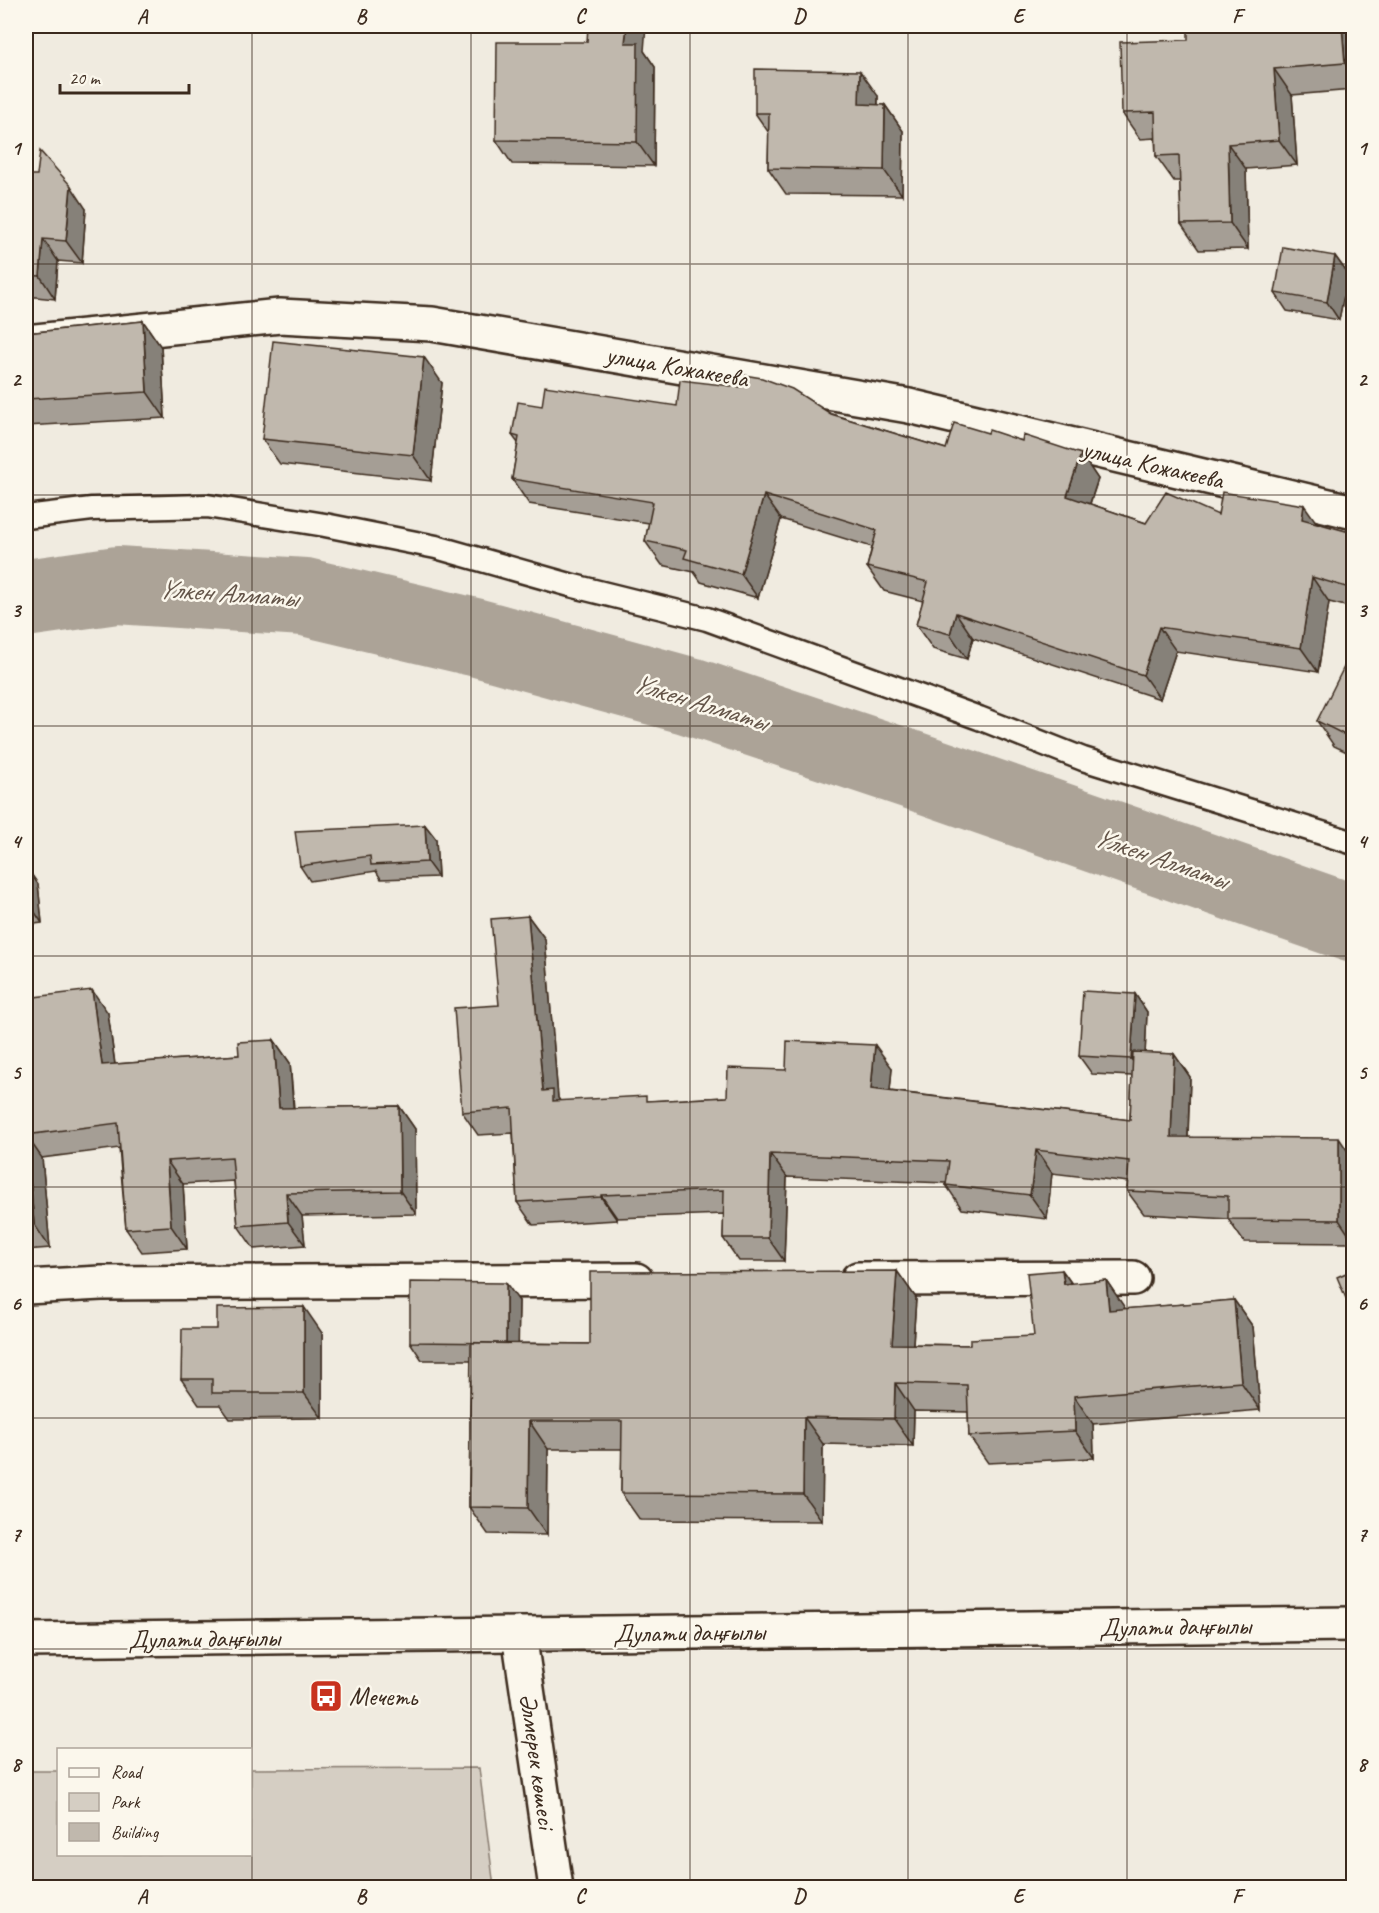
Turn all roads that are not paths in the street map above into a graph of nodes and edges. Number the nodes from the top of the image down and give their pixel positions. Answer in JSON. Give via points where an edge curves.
{"nodes":[{"id":1,"x":26,"y":342,"type":"edge"},
{"id":2,"x":1353,"y":512,"type":"edge"},
{"id":3,"x":26,"y":517,"type":"edge"},
{"id":4,"x":1353,"y":843,"type":"edge"},
{"id":5,"x":1133,"y":1278,"type":"dead end"},
{"id":6,"x":825,"y":1279,"type":"edge"},
{"id":7,"x":671,"y":1280,"type":"edge"},
{"id":8,"x":26,"y":1287,"type":"edge"},
{"id":9,"x":1353,"y":1624,"type":"edge"},
{"id":10,"x":519,"y":1634,"type":"junction"},
{"id":11,"x":26,"y":1640,"type":"edge"},
{"id":12,"x":556,"y":1887,"type":"edge"}],
"edges":[{"from":1,"to":2,"type":"street","name":"улица Кожакеева","via":[[280,316],[432,324],[909,406]]},
{"from":3,"to":4,"type":"lane","via":[[92,509],[207,506],[435,547],[707,619],[1083,759]]},
{"from":5,"to":6,"type":"street"},
{"from":7,"to":8,"type":"street","via":[[101,1282]]},
{"from":9,"to":10,"type":"street","name":"Дулати даңғылы"},
{"from":10,"to":11,"type":"street","name":"Дулати даңғылы"},
{"from":10,"to":12,"type":"street","name":"Әлмерек көшесі"}]}
